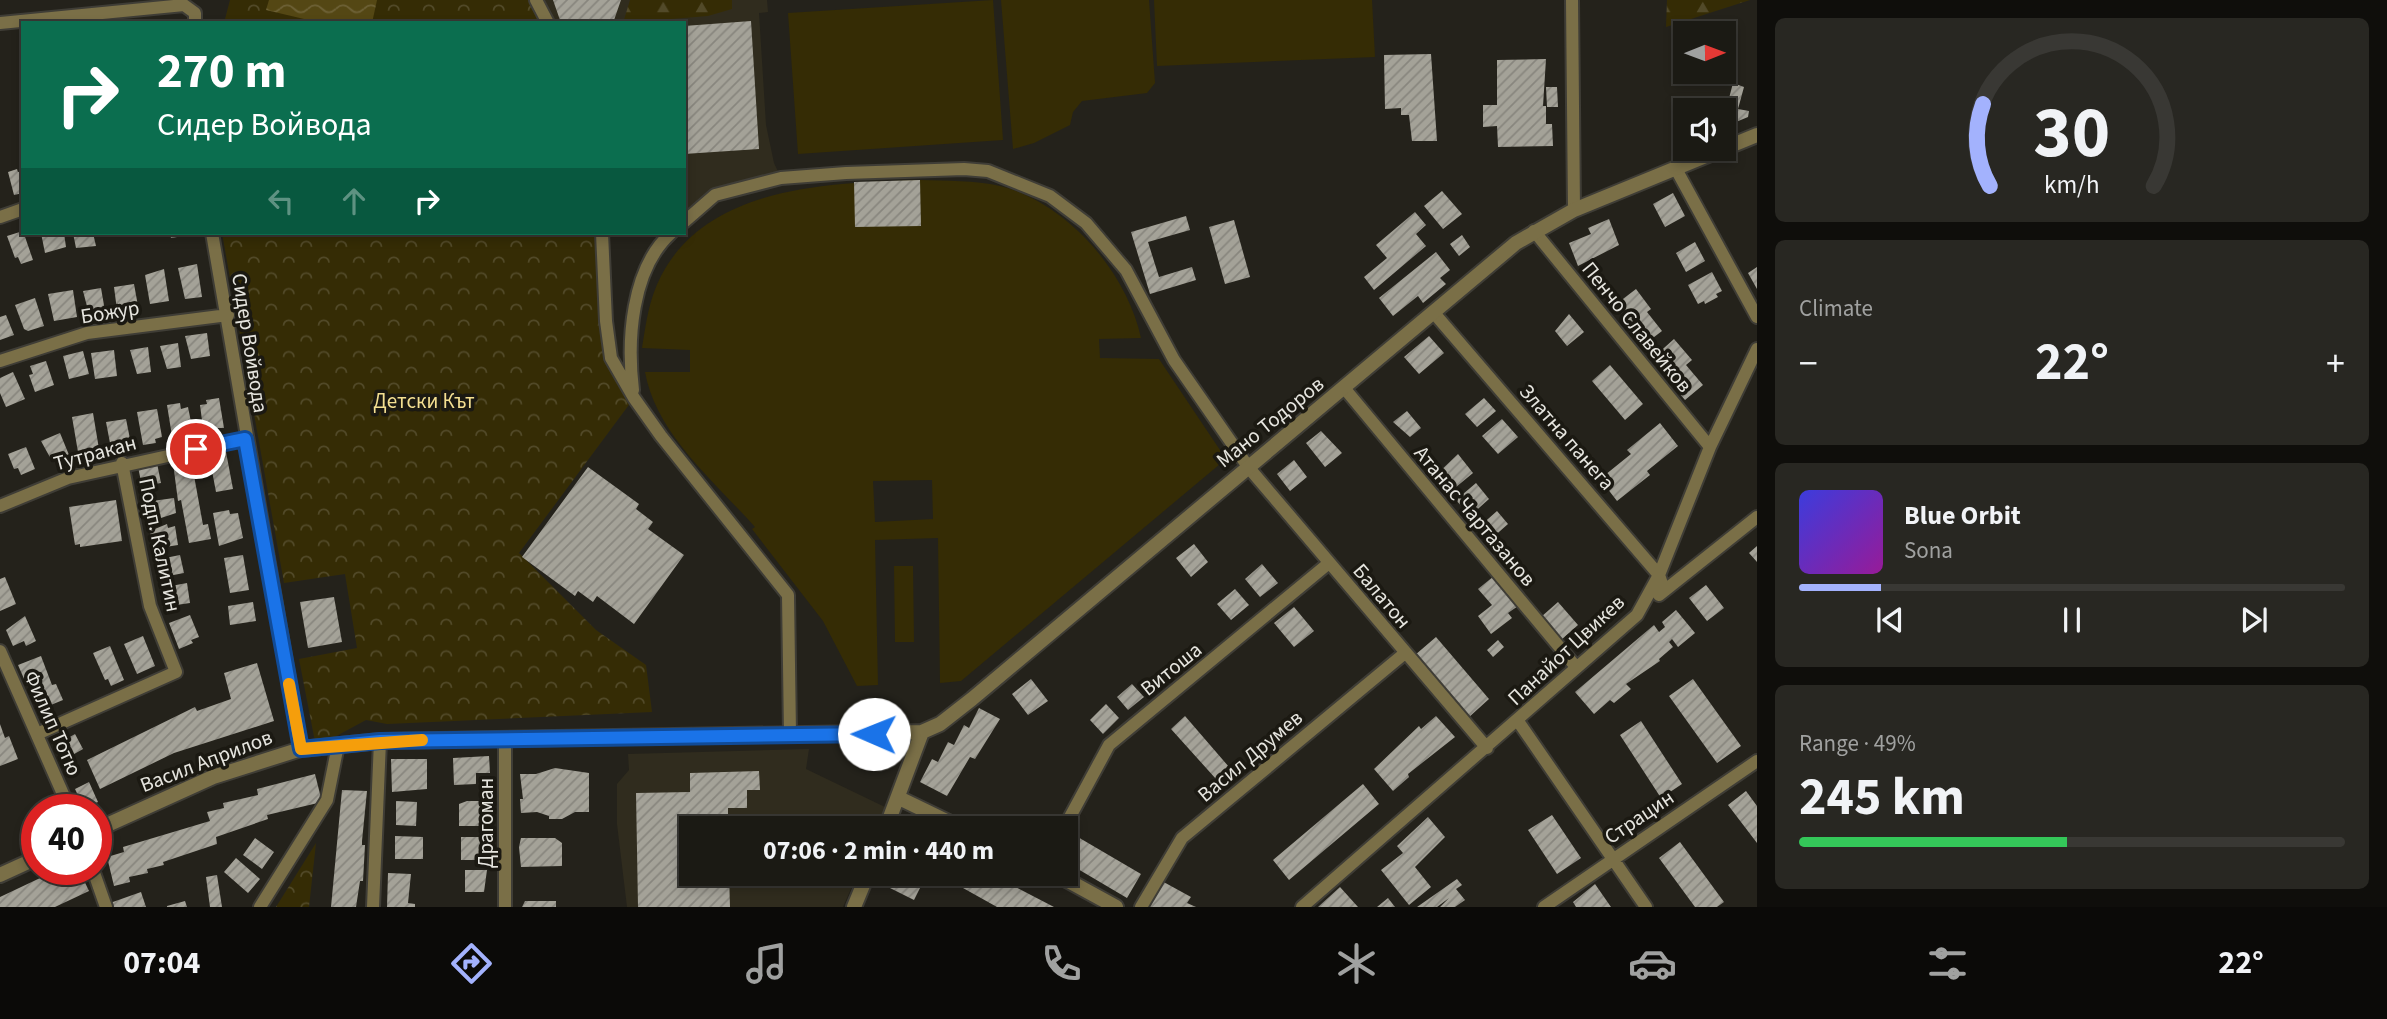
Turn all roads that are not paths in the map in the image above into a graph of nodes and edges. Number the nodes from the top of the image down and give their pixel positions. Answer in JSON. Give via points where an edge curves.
{"nodes":[{"id":1,"x":536,"y":0,"type":"edge"},
{"id":2,"x":1572,"y":0,"type":"edge"},
{"id":3,"x":195,"y":21,"type":"edge"},
{"id":4,"x":547,"y":21,"type":"edge"},
{"id":5,"x":0,"y":23,"type":"edge"},
{"id":6,"x":1757,"y":135,"type":"edge"},
{"id":7,"x":1675,"y":169,"type":"junction"},
{"id":8,"x":21,"y":210,"type":"edge"},
{"id":9,"x":1574,"y":210,"type":"junction"},
{"id":10,"x":0,"y":218,"type":"edge"},
{"id":11,"x":686,"y":220,"type":"edge"},
{"id":12,"x":1534,"y":231,"type":"junction"},
{"id":13,"x":212,"y":235,"type":"edge"},
{"id":14,"x":602,"y":235,"type":"edge"},
{"id":15,"x":670,"y":235,"type":"edge"},
{"id":16,"x":1434,"y":313,"type":"junction"},
{"id":17,"x":228,"y":315,"type":"junction"},
{"id":18,"x":1757,"y":317,"type":"edge"},
{"id":19,"x":1757,"y":349,"type":"edge"},
{"id":20,"x":0,"y":361,"type":"edge"},
{"id":21,"x":1345,"y":389,"type":"junction"},
{"id":22,"x":634,"y":398,"type":"junction"},
{"id":23,"x":245,"y":439,"type":"junction"},
{"id":24,"x":1710,"y":447,"type":"junction"},
{"id":25,"x":122,"y":464,"type":"junction"},
{"id":26,"x":1249,"y":468,"type":"junction"},
{"id":27,"x":0,"y":506,"type":"edge"},
{"id":28,"x":1757,"y":517,"type":"edge"},
{"id":29,"x":1329,"y":563,"type":"junction"},
{"id":30,"x":1659,"y":575,"type":"junction"},
{"id":31,"x":1664,"y":590,"type":"junction"},
{"id":32,"x":1637,"y":615,"type":"junction"},
{"id":33,"x":0,"y":650,"type":"edge"},
{"id":34,"x":1405,"y":653,"type":"junction"},
{"id":35,"x":1576,"y":667,"type":"junction"},
{"id":36,"x":1518,"y":721,"type":"junction"},
{"id":37,"x":922,"y":732,"type":"junction"},
{"id":38,"x":789,"y":733,"type":"junction"},
{"id":39,"x":37,"y":734,"type":"junction"},
{"id":40,"x":505,"y":738,"type":"junction"},
{"id":41,"x":380,"y":741,"type":"junction"},
{"id":42,"x":338,"y":745,"type":"junction"},
{"id":43,"x":1486,"y":748,"type":"junction"},
{"id":44,"x":301,"y":749,"type":"junction"},
{"id":45,"x":1757,"y":761,"type":"edge"},
{"id":46,"x":63,"y":794,"type":"edge"},
{"id":47,"x":899,"y":798,"type":"junction"},
{"id":48,"x":891,"y":816,"type":"edge"},
{"id":49,"x":936,"y":816,"type":"edge"},
{"id":50,"x":1071,"y":816,"type":"edge"},
{"id":51,"x":112,"y":823,"type":"edge"},
{"id":52,"x":1612,"y":859,"type":"junction"},
{"id":53,"x":21,"y":865,"type":"edge"},
{"id":54,"x":0,"y":875,"type":"edge"},
{"id":55,"x":98,"y":885,"type":"edge"},
{"id":56,"x":863,"y":886,"type":"edge"},
{"id":57,"x":1078,"y":886,"type":"edge"},
{"id":58,"x":106,"y":907,"type":"edge"},
{"id":59,"x":260,"y":907,"type":"edge"},
{"id":60,"x":373,"y":907,"type":"edge"},
{"id":61,"x":505,"y":907,"type":"edge"},
{"id":62,"x":854,"y":907,"type":"edge"},
{"id":63,"x":1116,"y":907,"type":"edge"},
{"id":64,"x":1141,"y":907,"type":"edge"},
{"id":65,"x":1302,"y":907,"type":"edge"},
{"id":66,"x":1544,"y":907,"type":"edge"},
{"id":67,"x":1646,"y":907,"type":"edge"}],
"edges":[{"from":1,"to":4,"type":"street"},
{"from":2,"to":9,"type":"street"},
{"from":3,"to":5,"type":"street","via":[[195,13],[184,5]]},
{"from":6,"to":7,"type":"street","name":"Мано Тодоров"},
{"from":7,"to":9,"type":"street","name":"Мано Тодоров"},
{"from":7,"to":18,"type":"street"},
{"from":8,"to":10,"type":"street"},
{"from":9,"to":12,"type":"street","name":"Мано Тодоров"},
{"from":11,"to":26,"type":"street","name":"Балатон","via":[[715,195],[781,178],[964,169],[988,171],[1035,188],[1086,223],[1126,270],[1174,360]]},
{"from":12,"to":16,"type":"street","name":"Мано Тодоров"},
{"from":12,"to":24,"type":"street","name":"Пенчо Славейков"},
{"from":13,"to":17,"type":"street","name":"Сидер Войвода"},
{"from":14,"to":22,"type":"street","via":[[611,358]]},
{"from":15,"to":22,"type":"street","via":[[648,267],[638,294],[630,354]]},
{"from":16,"to":21,"type":"street","name":"Мано Тодоров"},
{"from":16,"to":30,"type":"street","name":"Златна панега"},
{"from":17,"to":20,"type":"street","name":"Божур","via":[[87,333]]},
{"from":17,"to":23,"type":"street","name":"Сидер Войвода"},
{"from":19,"to":24,"type":"street","name":"Панайот Цвикев"},
{"from":21,"to":26,"type":"street","name":"Мано Тодоров"},
{"from":21,"to":35,"type":"street","name":"Атанас Чартазанов"},
{"from":22,"to":38,"type":"street","via":[[789,595]]},
{"from":23,"to":25,"type":"street","name":"Тутракан"},
{"from":23,"to":44,"type":"street","name":"Сидер Войвода"},
{"from":24,"to":30,"type":"street","name":"Панайот Цвикев"},
{"from":25,"to":27,"type":"street","name":"Тутракан","via":[[68,478]]},
{"from":25,"to":39,"type":"street","name":"Подп. Калитин","via":[[149,606],[176,672]]},
{"from":26,"to":29,"type":"street","name":"Балатон"},
{"from":26,"to":37,"type":"street","name":"Мано Тодоров","via":[[972,699]]},
{"from":28,"to":31,"type":"street"},
{"from":29,"to":34,"type":"street","name":"Балатон"},
{"from":29,"to":50,"type":"street","name":"Витоша","via":[[1109,745]]},
{"from":30,"to":31,"type":"street","name":"Златна панега"},
{"from":30,"to":32,"type":"street","name":"Панайот Цвикев"},
{"from":31,"to":32,"type":"street"},
{"from":32,"to":35,"type":"street","name":"Панайот Цвикев"},
{"from":33,"to":39,"type":"street","name":"Филип Тотю"},
{"from":34,"to":43,"type":"street","name":"Балатон"},
{"from":34,"to":64,"type":"street","name":"Васил Друмев","via":[[1182,838]]},
{"from":35,"to":36,"type":"street","name":"Панайот Цвикев"},
{"from":36,"to":43,"type":"street","name":"Панайот Цвикев"},
{"from":36,"to":52,"type":"street"},
{"from":37,"to":38,"type":"street","name":"Васил Априлов"},
{"from":37,"to":47,"type":"street"},
{"from":38,"to":40,"type":"street","name":"Васил Априлов"},
{"from":39,"to":46,"type":"street","name":"Филип Тотю"},
{"from":40,"to":41,"type":"street","name":"Васил Априлов"},
{"from":40,"to":61,"type":"street","name":"Драгоман"},
{"from":41,"to":42,"type":"street","name":"Васил Априлов"},
{"from":41,"to":60,"type":"street"},
{"from":42,"to":44,"type":"street","name":"Васил Априлов"},
{"from":42,"to":59,"type":"street","via":[[327,800]]},
{"from":43,"to":65,"type":"street","name":"Панайот Цвикев"},
{"from":44,"to":51,"type":"street","name":"Васил Априлов","via":[[213,777]]},
{"from":45,"to":52,"type":"street","name":"Страцин"},
{"from":47,"to":48,"type":"street"},
{"from":47,"to":49,"type":"street"},
{"from":52,"to":66,"type":"street","name":"Страцин"},
{"from":52,"to":67,"type":"street"},
{"from":53,"to":54,"type":"street"},
{"from":55,"to":58,"type":"street"},
{"from":56,"to":62,"type":"street"},
{"from":57,"to":63,"type":"street"}]}
